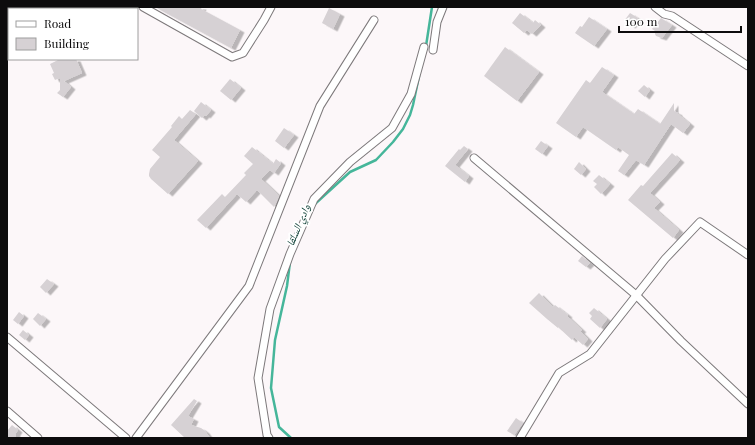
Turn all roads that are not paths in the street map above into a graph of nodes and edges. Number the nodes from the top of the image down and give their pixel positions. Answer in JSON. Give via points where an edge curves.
{"nodes":[{"id":1,"x":143,"y":7,"type":"edge"},
{"id":2,"x":271,"y":7,"type":"edge"},
{"id":3,"x":443,"y":7,"type":"edge"},
{"id":4,"x":655,"y":7,"type":"edge"},
{"id":5,"x":374,"y":20,"type":"dead end"},
{"id":6,"x":424,"y":47,"type":"dead end"},
{"id":7,"x":433,"y":50,"type":"dead end"},
{"id":8,"x":748,"y":66,"type":"edge"},
{"id":9,"x":474,"y":158,"type":"dead end"},
{"id":10,"x":748,"y":255,"type":"edge"},
{"id":11,"x":636,"y":295,"type":"junction"},
{"id":12,"x":7,"y":337,"type":"edge"},
{"id":13,"x":748,"y":404,"type":"edge"},
{"id":14,"x":7,"y":411,"type":"edge"},
{"id":15,"x":31,"y":432,"type":"junction"},
{"id":16,"x":25,"y":438,"type":"edge"},
{"id":17,"x":38,"y":438,"type":"edge"},
{"id":18,"x":126,"y":438,"type":"edge"},
{"id":19,"x":136,"y":438,"type":"edge"},
{"id":20,"x":269,"y":438,"type":"edge"},
{"id":21,"x":520,"y":438,"type":"edge"}],
"edges":[{"from":1,"to":2,"type":"street","via":[[232,57],[243,53]]},
{"from":3,"to":7,"type":"street"},
{"from":4,"to":8,"type":"street"},
{"from":5,"to":19,"type":"street","via":[[320,106],[249,286]]},
{"from":6,"to":20,"type":"street","via":[[411,94],[392,128],[350,162],[314,199],[290,254],[270,309],[258,378]]},
{"from":9,"to":11,"type":"street"},
{"from":10,"to":11,"type":"street","via":[[700,222]]},
{"from":11,"to":13,"type":"street","via":[[681,342]]},
{"from":11,"to":21,"type":"street","via":[[590,354],[559,373]]},
{"from":12,"to":18,"type":"street"},
{"from":14,"to":15,"type":"street"},
{"from":15,"to":16,"type":"street"},
{"from":15,"to":17,"type":"street"}]}
